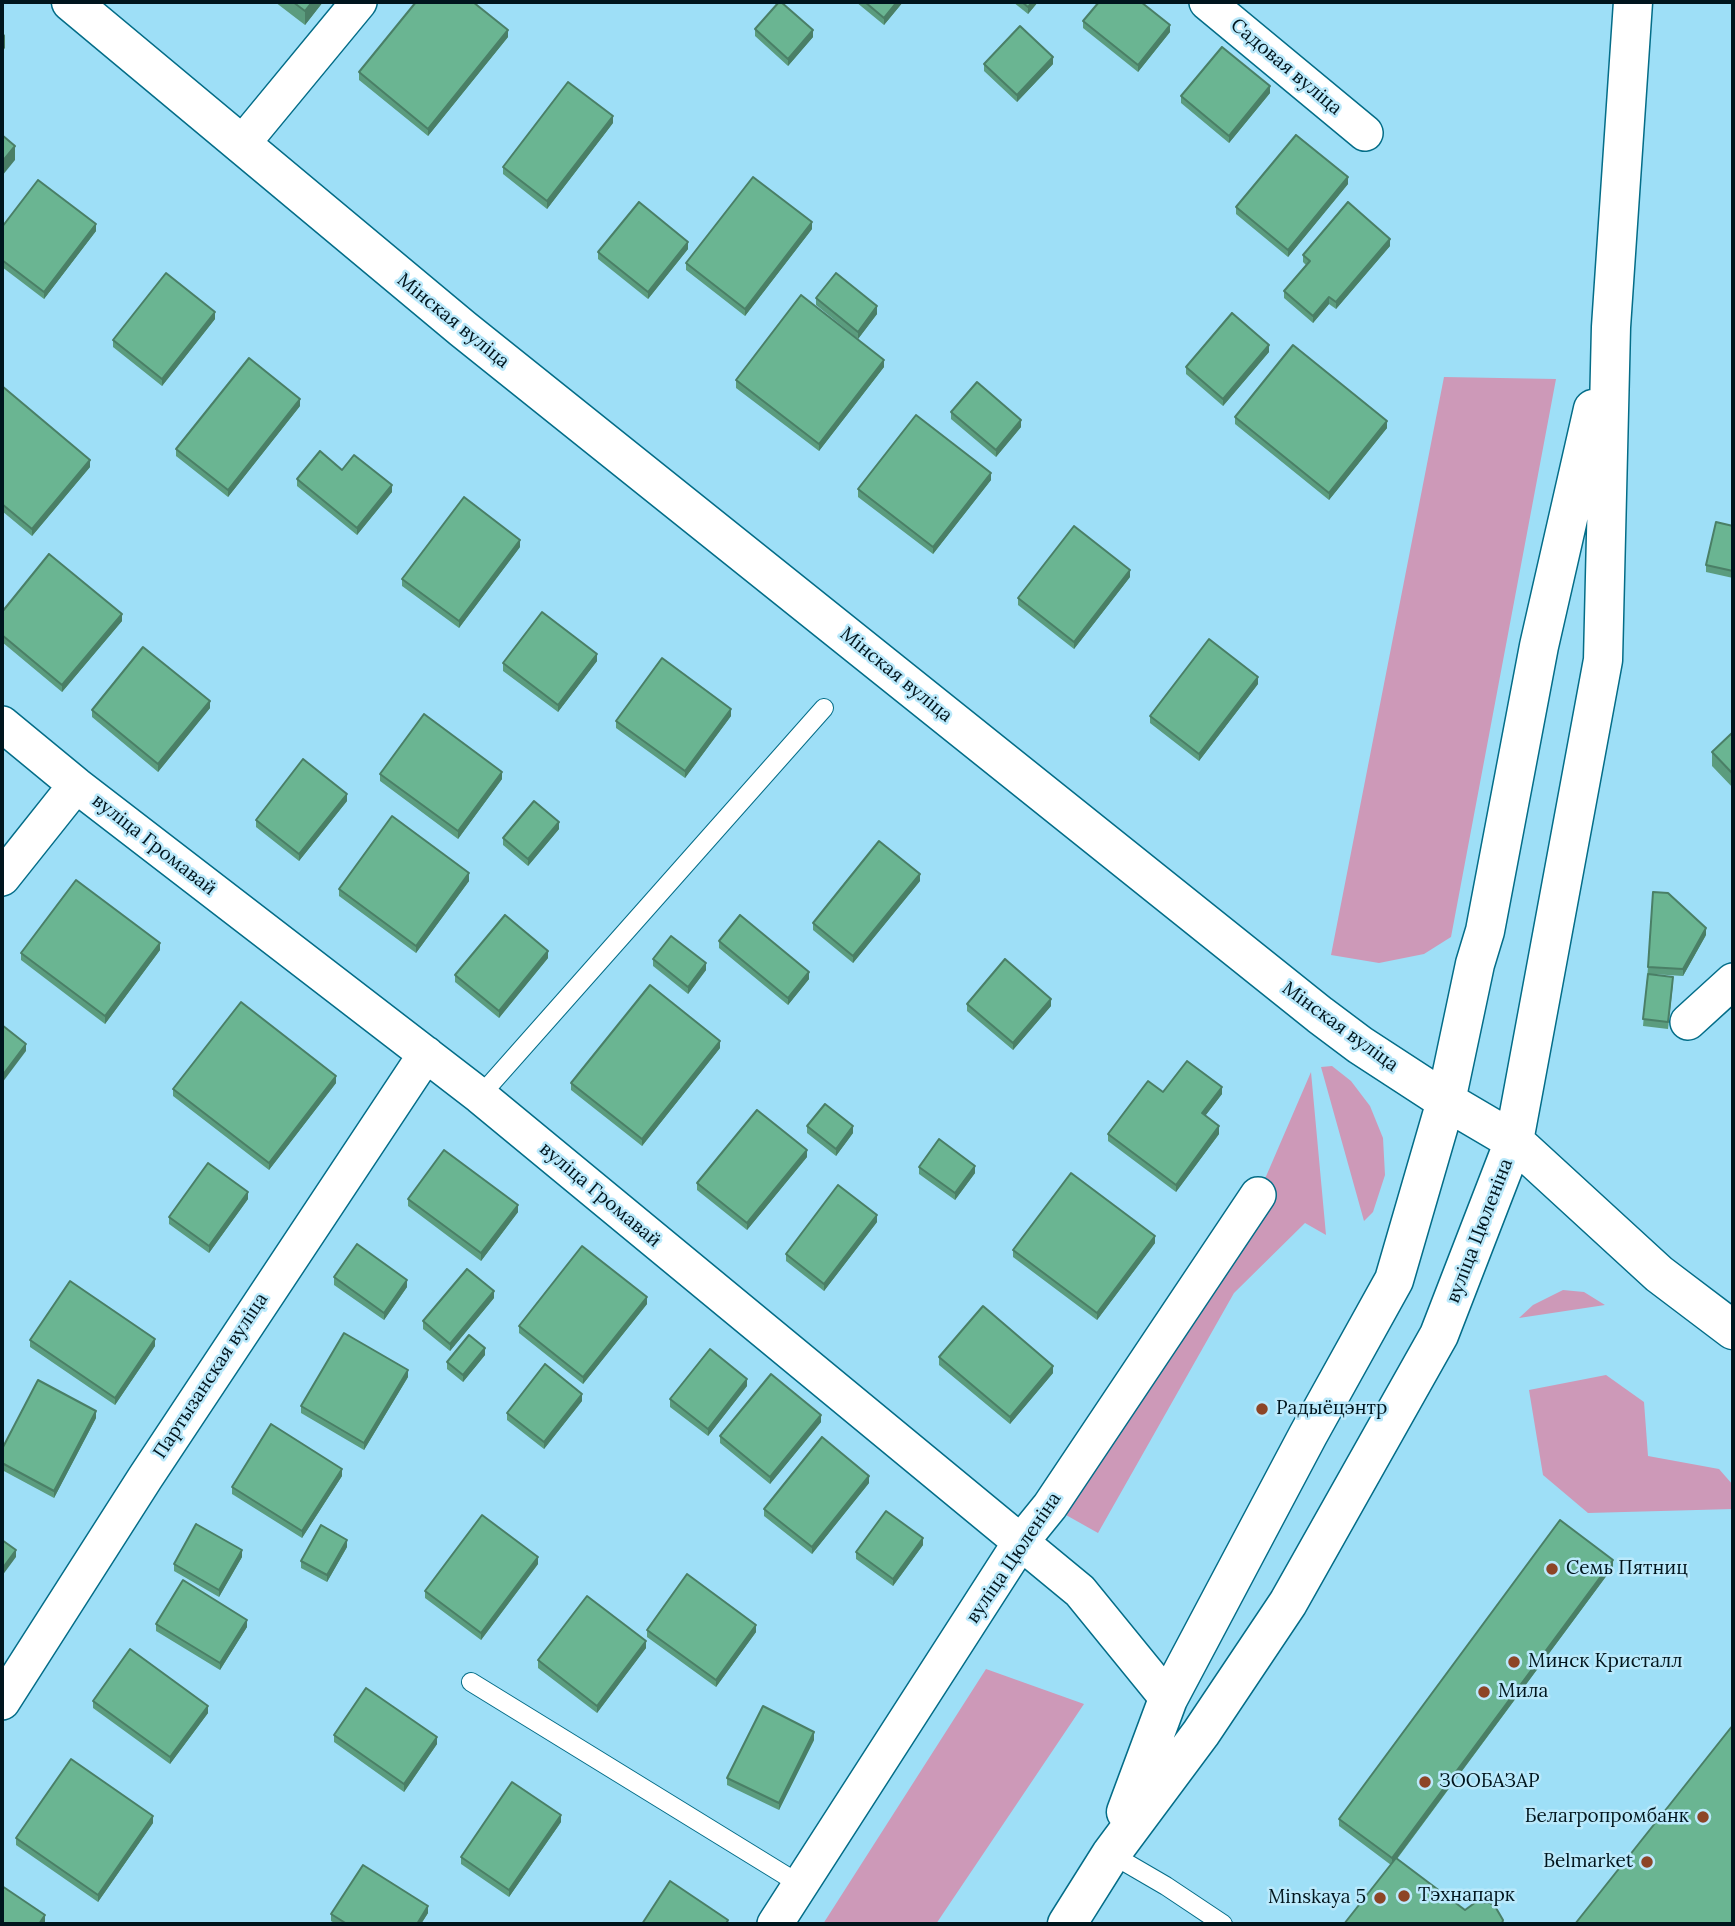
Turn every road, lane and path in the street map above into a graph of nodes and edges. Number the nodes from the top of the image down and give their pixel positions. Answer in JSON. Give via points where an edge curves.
{"nodes":[{"id":1,"x":71,"y":2,"type":"edge"},
{"id":2,"x":359,"y":2,"type":"edge"},
{"id":3,"x":1207,"y":2,"type":"edge"},
{"id":4,"x":1633,"y":2,"type":"edge"},
{"id":5,"x":1365,"y":133,"type":"dead end"},
{"id":6,"x":241,"y":145,"type":"junction"},
{"id":7,"x":1611,"y":327,"type":"junction"},
{"id":8,"x":824,"y":708,"type":"dead end"},
{"id":9,"x":2,"y":724,"type":"edge"},
{"id":10,"x":76,"y":785,"type":"junction"},
{"id":11,"x":2,"y":878,"type":"edge"},
{"id":12,"x":1733,"y":981,"type":"edge"},
{"id":13,"x":1688,"y":1022,"type":"dead end"},
{"id":14,"x":426,"y":1054,"type":"junction"},
{"id":15,"x":480,"y":1096,"type":"junction"},
{"id":16,"x":1446,"y":1101,"type":"junction"},
{"id":17,"x":1514,"y":1141,"type":"junction"},
{"id":18,"x":1258,"y":1195,"type":"dead end"},
{"id":19,"x":1733,"y":1330,"type":"edge"},
{"id":20,"x":1020,"y":1543,"type":"junction"},
{"id":21,"x":471,"y":1682,"type":"dead end"},
{"id":22,"x":1168,"y":1699,"type":"junction"},
{"id":23,"x":2,"y":1702,"type":"edge"},
{"id":24,"x":1111,"y":1854,"type":"junction"},
{"id":25,"x":801,"y":1885,"type":"junction"},
{"id":26,"x":775,"y":1924,"type":"edge"},
{"id":27,"x":1067,"y":1924,"type":"edge"},
{"id":28,"x":1223,"y":1924,"type":"edge"}],
"edges":[{"from":1,"to":6,"type":"main road","name":"Мінская вуліца"},
{"from":2,"to":6,"type":"street"},
{"from":3,"to":5,"type":"street","name":"Садовая вуліца"},
{"from":4,"to":7,"type":"main road"},
{"from":6,"to":16,"type":"main road","name":"Мінская вуліца","via":[[463,329],[1309,1006]]},
{"from":7,"to":16,"type":"main road","name":"вуліца Цюленіна","via":[[1539,646],[1485,931]]},
{"from":7,"to":17,"type":"main road","name":"вуліца Цюленіна","via":[[1603,660]]},
{"from":8,"to":15,"type":"lane"},
{"from":9,"to":10,"type":"street","name":"вуліца Громавай"},
{"from":10,"to":11,"type":"street"},
{"from":10,"to":14,"type":"street","name":"вуліца Громавай"},
{"from":12,"to":13,"type":"street"},
{"from":14,"to":15,"type":"street","name":"вуліца Громавай"},
{"from":14,"to":23,"type":"street","name":"Партызанская вуліца","via":[[152,1466]]},
{"from":15,"to":20,"type":"street","name":"вуліца Громавай"},
{"from":16,"to":17,"type":"main road","name":"Мінская вуліца"},
{"from":16,"to":22,"type":"main road","name":"вуліца Цюленіна","via":[[1394,1280]]},
{"from":17,"to":19,"type":"main road","name":"Мінская вуліца","via":[[1659,1274]]},
{"from":17,"to":24,"type":"main road","name":"вуліца Цюленіна","via":[[1448,1316],[1288,1603],[1201,1733]]},
{"from":18,"to":20,"type":"street","name":"вуліца Цюленіна","via":[[1050,1506]]},
{"from":20,"to":22,"type":"street","name":"вуліца Громавай","via":[[1080,1591]]},
{"from":20,"to":25,"type":"street","name":"вуліца Цюленіна"},
{"from":21,"to":25,"type":"lane"},
{"from":22,"to":24,"type":"main road","name":"вуліца Цюленіна"},
{"from":24,"to":27,"type":"main road","name":"вуліца Цюленіна"},
{"from":24,"to":28,"type":"lane"},
{"from":25,"to":26,"type":"street","name":"вуліца Цюленіна"}]}
